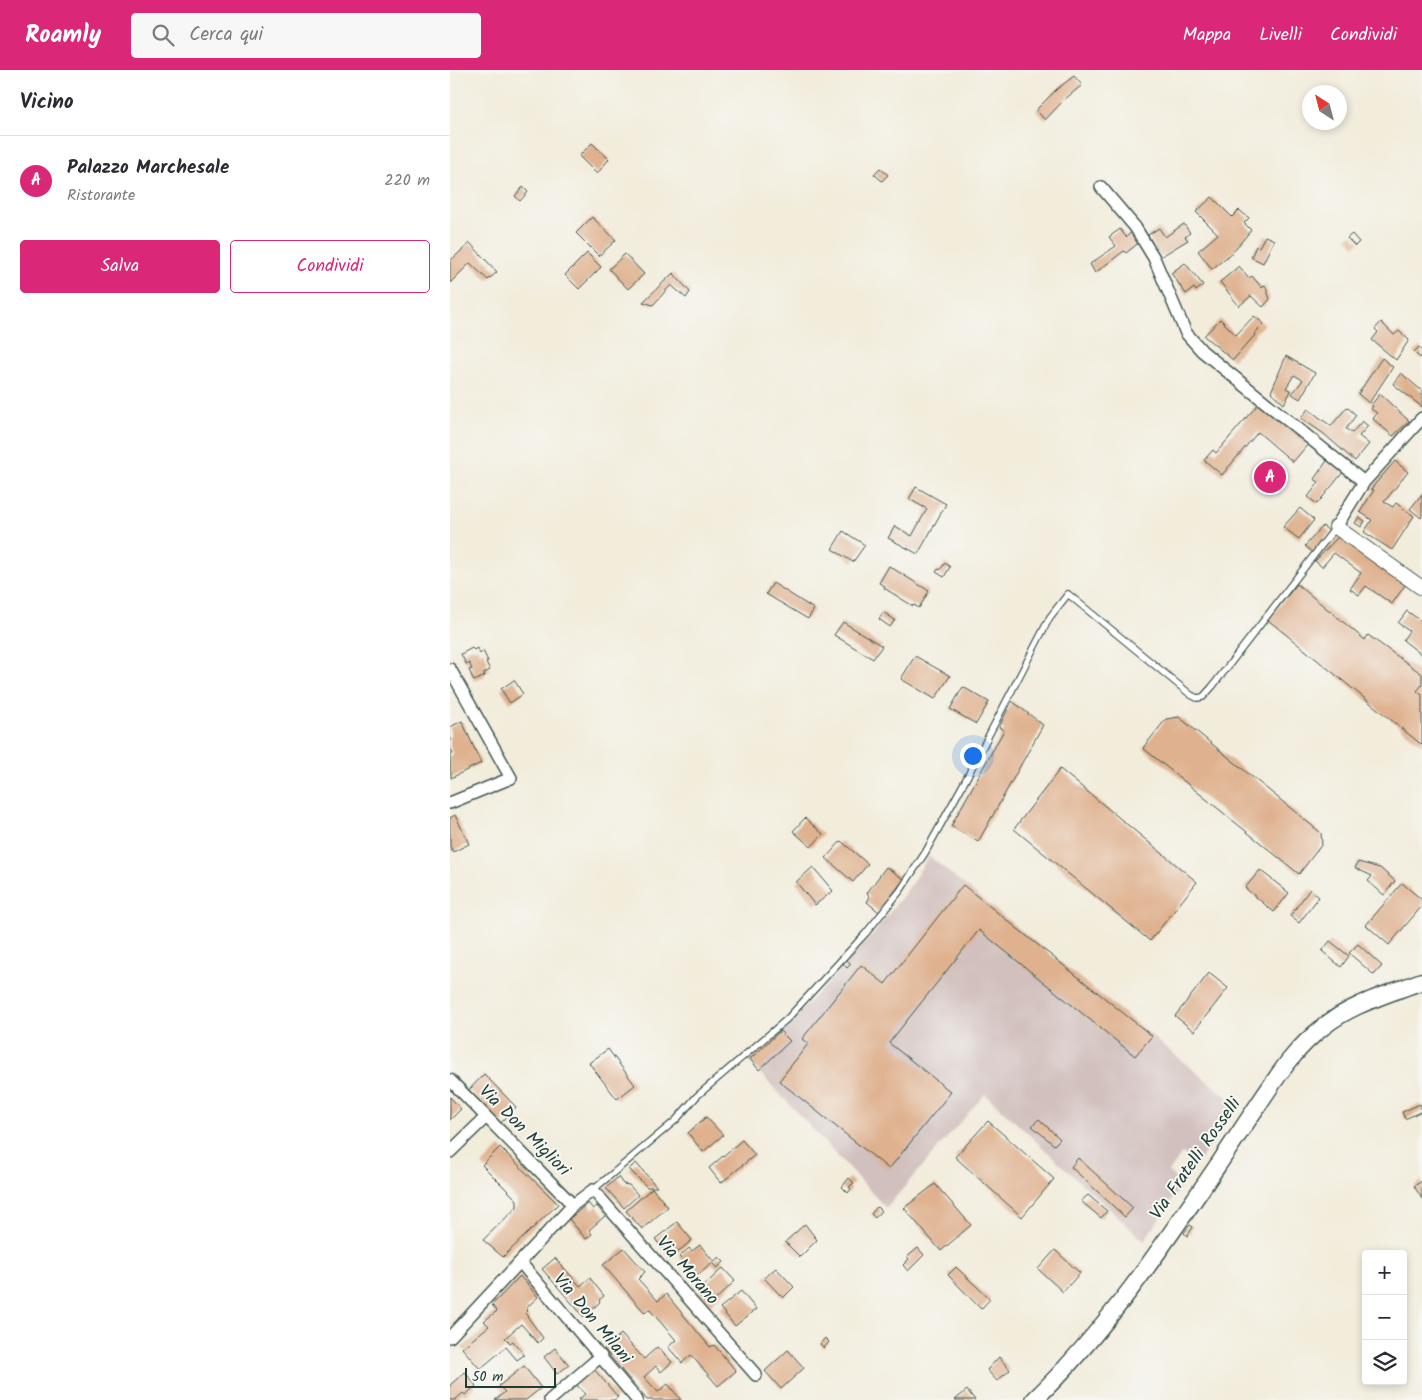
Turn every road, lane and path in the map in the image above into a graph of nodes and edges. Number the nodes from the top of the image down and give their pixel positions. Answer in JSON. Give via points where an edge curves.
{"nodes":[{"id":1,"x":1101,"y":187,"type":"dead end"},
{"id":2,"x":1422,"y":418,"type":"edge"},
{"id":3,"x":1364,"y":482,"type":"junction"},
{"id":4,"x":1336,"y":527,"type":"junction"},
{"id":5,"x":1422,"y":588,"type":"edge"},
{"id":6,"x":450,"y":669,"type":"edge"},
{"id":7,"x":450,"y":803,"type":"edge"},
{"id":8,"x":1422,"y":981,"type":"edge"},
{"id":9,"x":450,"y":1080,"type":"edge"},
{"id":10,"x":486,"y":1117,"type":"junction"},
{"id":11,"x":450,"y":1152,"type":"edge"},
{"id":12,"x":593,"y":1190,"type":"junction"},
{"id":13,"x":573,"y":1205,"type":"junction"},
{"id":14,"x":520,"y":1262,"type":"junction"},
{"id":15,"x":450,"y":1337,"type":"edge"},
{"id":16,"x":601,"y":1356,"type":"junction"},
{"id":17,"x":756,"y":1375,"type":"dead end"},
{"id":18,"x":550,"y":1400,"type":"edge"},
{"id":19,"x":637,"y":1400,"type":"edge"},
{"id":20,"x":1034,"y":1400,"type":"edge"}],
"edges":[{"from":1,"to":3,"type":"street","via":[[1150,250],[1186,333],[1202,351]]},
{"from":2,"to":3,"type":"street"},
{"from":3,"to":4,"type":"street"},
{"from":4,"to":5,"type":"street"},
{"from":4,"to":12,"type":"lane","via":[[1203,697],[1191,695],[1068,594],[1050,617],[965,781],[900,891],[787,1019]]},
{"from":6,"to":7,"type":"street","via":[[511,778]]},
{"from":8,"to":20,"type":"main road","name":"Via Fratelli Rosselli","via":[[1343,1014],[1305,1041],[1288,1060],[1128,1291],[1068,1366]]},
{"from":9,"to":10,"type":"street","name":"Via Don Migliori"},
{"from":10,"to":11,"type":"street"},
{"from":10,"to":13,"type":"street","name":"Via Don Migliori"},
{"from":12,"to":13,"type":"street"},
{"from":12,"to":17,"type":"street","name":"Via Morano"},
{"from":13,"to":14,"type":"street"},
{"from":14,"to":15,"type":"street"},
{"from":14,"to":16,"type":"street","name":"Via Don Milani"},
{"from":16,"to":18,"type":"street"},
{"from":16,"to":19,"type":"street","name":"Via Don Milani"}]}
